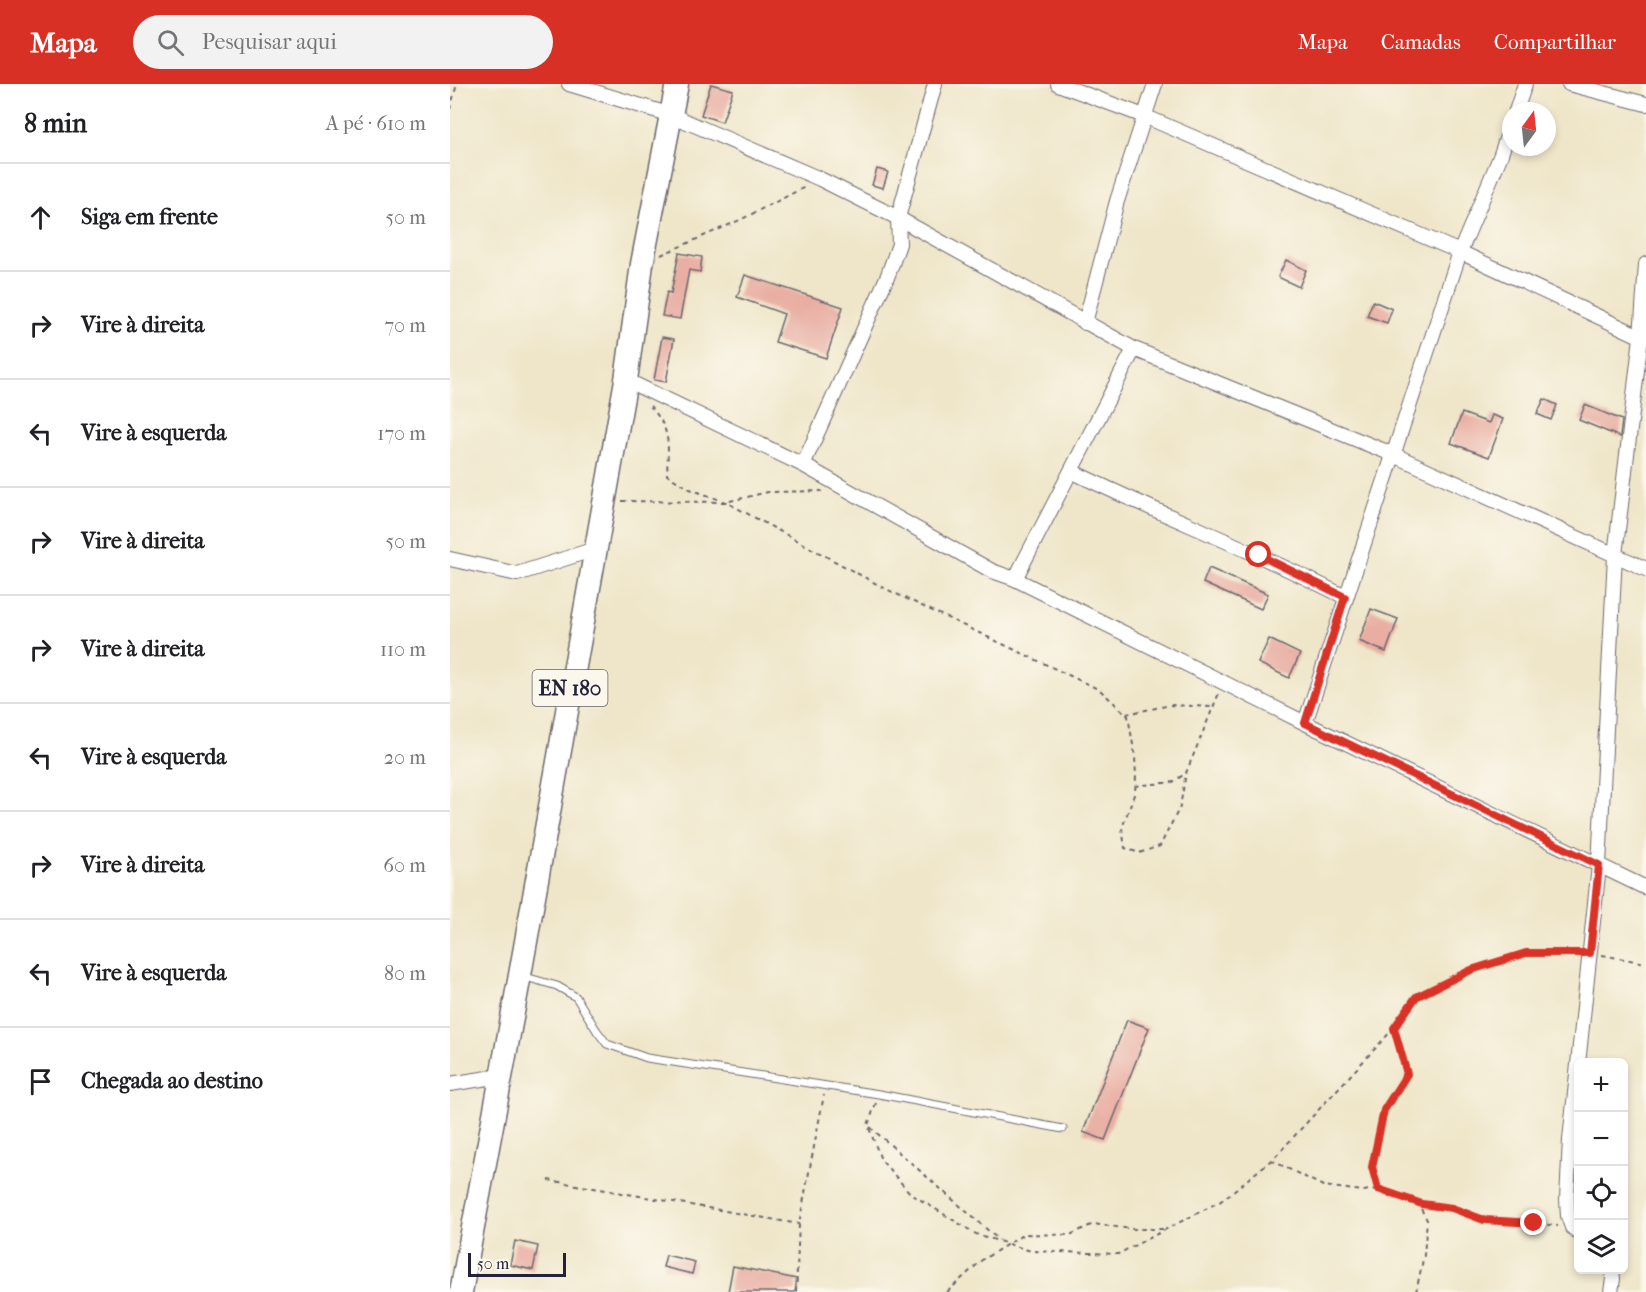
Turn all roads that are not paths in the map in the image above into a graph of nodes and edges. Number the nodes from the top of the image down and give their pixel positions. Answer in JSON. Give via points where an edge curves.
{"nodes":[{"id":1,"x":569,"y":84,"type":"edge"},
{"id":2,"x":677,"y":84,"type":"edge"},
{"id":3,"x":935,"y":84,"type":"edge"},
{"id":4,"x":1058,"y":84,"type":"edge"},
{"id":5,"x":1155,"y":84,"type":"edge"},
{"id":6,"x":1525,"y":84,"type":"edge"},
{"id":7,"x":1569,"y":84,"type":"edge"},
{"id":8,"x":1519,"y":102,"type":"edge"},
{"id":9,"x":1646,"y":104,"type":"edge"},
{"id":10,"x":671,"y":115,"type":"junction"},
{"id":11,"x":1144,"y":116,"type":"junction"},
{"id":12,"x":1502,"y":151,"type":"edge"},
{"id":13,"x":898,"y":218,"type":"junction"},
{"id":14,"x":1460,"y":252,"type":"junction"},
{"id":15,"x":1646,"y":264,"type":"edge"},
{"id":16,"x":1085,"y":323,"type":"junction"},
{"id":17,"x":1643,"y":338,"type":"edge"},
{"id":18,"x":1134,"y":349,"type":"junction"},
{"id":19,"x":626,"y":380,"type":"junction"},
{"id":20,"x":1392,"y":454,"type":"junction"},
{"id":21,"x":803,"y":465,"type":"junction"},
{"id":22,"x":1071,"y":471,"type":"junction"},
{"id":23,"x":595,"y":549,"type":"junction"},
{"id":24,"x":1615,"y":555,"type":"junction"},
{"id":25,"x":450,"y":560,"type":"edge"},
{"id":26,"x":1646,"y":570,"type":"edge"},
{"id":27,"x":1015,"y":579,"type":"junction"},
{"id":28,"x":1345,"y":597,"type":"junction"},
{"id":29,"x":1305,"y":723,"type":"junction"},
{"id":30,"x":1599,"y":865,"type":"junction"},
{"id":31,"x":1646,"y":888,"type":"edge"},
{"id":32,"x":520,"y":975,"type":"junction"},
{"id":33,"x":501,"y":1076,"type":"junction"},
{"id":34,"x":450,"y":1084,"type":"edge"},
{"id":35,"x":1063,"y":1129,"type":"dead end"},
{"id":36,"x":1574,"y":1229,"type":"edge"},
{"id":37,"x":1612,"y":1274,"type":"edge"},
{"id":38,"x":461,"y":1292,"type":"edge"},
{"id":39,"x":1611,"y":1292,"type":"edge"}],
"edges":[{"from":1,"to":10,"type":"street"},
{"from":2,"to":10,"type":"main road","number":"EN 180"},
{"from":3,"to":13,"type":"street"},
{"from":4,"to":11,"type":"street"},
{"from":5,"to":11,"type":"street"},
{"from":6,"to":8,"type":"street"},
{"from":7,"to":9,"type":"street"},
{"from":10,"to":13,"type":"street","via":[[820,179]]},
{"from":10,"to":19,"type":"main road","number":"EN 180","via":[[642,264]]},
{"from":11,"to":14,"type":"street"},
{"from":11,"to":16,"type":"street"},
{"from":12,"to":14,"type":"street"},
{"from":13,"to":16,"type":"street"},
{"from":13,"to":21,"type":"street","via":[[899,244],[888,275]]},
{"from":14,"to":17,"type":"street"},
{"from":14,"to":20,"type":"street"},
{"from":15,"to":17,"type":"street"},
{"from":16,"to":18,"type":"street"},
{"from":17,"to":24,"type":"street"},
{"from":18,"to":20,"type":"street"},
{"from":18,"to":22,"type":"street"},
{"from":19,"to":21,"type":"street"},
{"from":19,"to":23,"type":"main road","number":"EN 180"},
{"from":20,"to":24,"type":"street"},
{"from":20,"to":28,"type":"street"},
{"from":21,"to":27,"type":"street"},
{"from":22,"to":27,"type":"street"},
{"from":22,"to":28,"type":"street"},
{"from":23,"to":25,"type":"street","via":[[517,574]]},
{"from":23,"to":32,"type":"main road","number":"EN 180"},
{"from":24,"to":26,"type":"street"},
{"from":24,"to":30,"type":"street"},
{"from":27,"to":29,"type":"street"},
{"from":28,"to":29,"type":"street"},
{"from":29,"to":30,"type":"street"},
{"from":30,"to":31,"type":"street"},
{"from":30,"to":36,"type":"street","via":[[1570,1140],[1567,1199]]},
{"from":32,"to":33,"type":"main road","number":"EN 180"},
{"from":32,"to":35,"type":"lane","via":[[557,986],[576,997],[607,1044],[647,1058],[879,1094]]},
{"from":33,"to":34,"type":"street"},
{"from":33,"to":38,"type":"main road","number":"EN 180"},
{"from":37,"to":39,"type":"street"}]}
